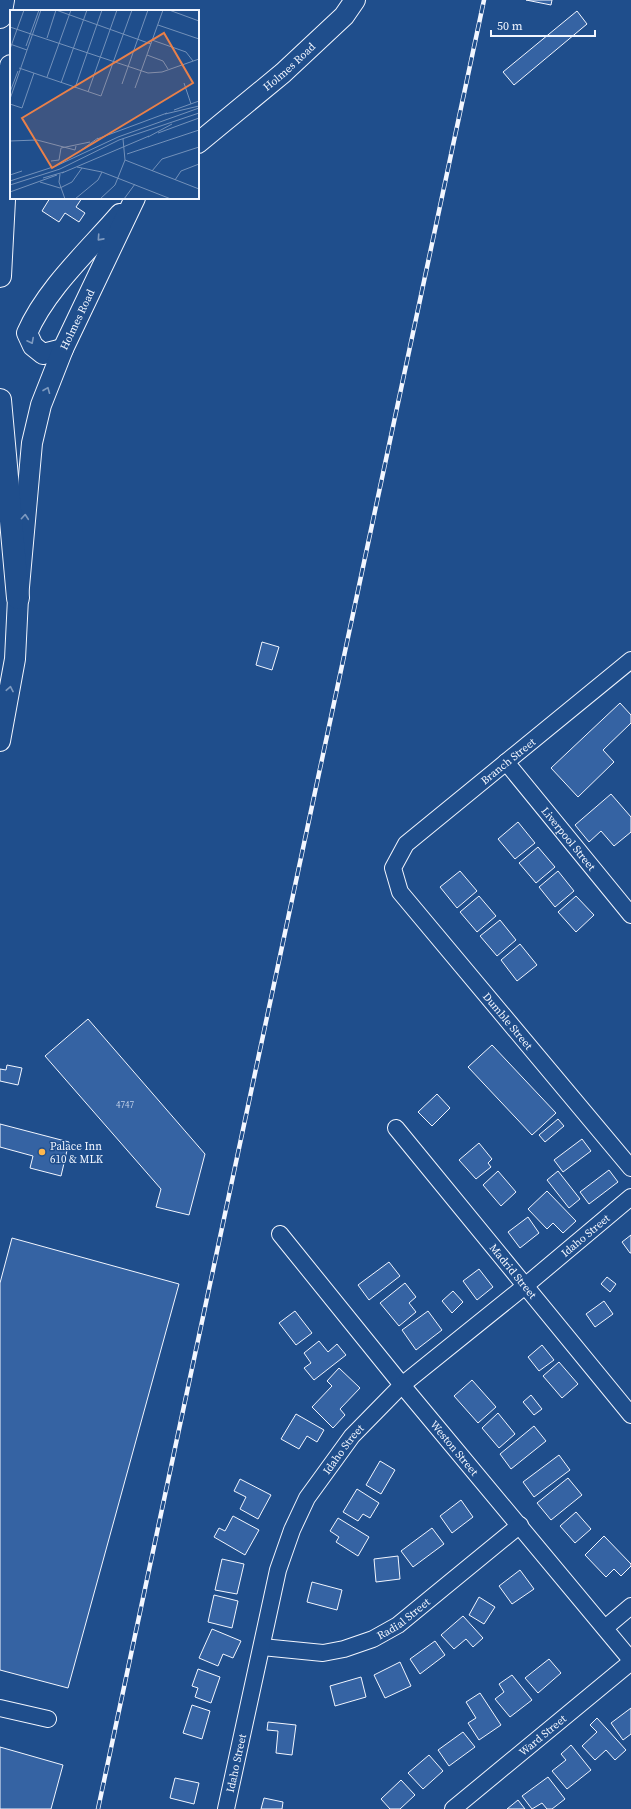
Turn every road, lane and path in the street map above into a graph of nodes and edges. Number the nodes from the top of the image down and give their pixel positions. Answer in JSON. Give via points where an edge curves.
{"nodes":[{"id":1,"x":3,"y":0,"type":"edge"},
{"id":2,"x":355,"y":0,"type":"edge"},
{"id":3,"x":0,"y":17,"type":"edge"},
{"id":4,"x":10,"y":85,"type":"edge"},
{"id":5,"x":199,"y":141,"type":"edge"},
{"id":6,"x":134,"y":199,"type":"edge"},
{"id":7,"x":135,"y":199,"type":"edge"},
{"id":8,"x":0,"y":276,"type":"edge"},
{"id":9,"x":63,"y":349,"type":"junction"},
{"id":10,"x":0,"y":400,"type":"edge"},
{"id":11,"x":18,"y":598,"type":"junction"},
{"id":12,"x":629,"y":666,"type":"edge"},
{"id":13,"x":0,"y":741,"type":"edge"},
{"id":14,"x":506,"y":762,"type":"junction"},
{"id":15,"x":393,"y":868,"type":"joint"},
{"id":16,"x":631,"y":914,"type":"edge"},
{"id":17,"x":396,"y":1128,"type":"dead end"},
{"id":18,"x":631,"y":1168,"type":"edge"},
{"id":19,"x":631,"y":1197,"type":"edge"},
{"id":20,"x":280,"y":1234,"type":"dead end"},
{"id":21,"x":525,"y":1286,"type":"junction"},
{"id":22,"x":402,"y":1385,"type":"junction"},
{"id":23,"x":631,"y":1415,"type":"edge"},
{"id":24,"x":520,"y":1525,"type":"junction"},
{"id":25,"x":631,"y":1606,"type":"edge"},
{"id":26,"x":605,"y":1628,"type":"junction"},
{"id":27,"x":262,"y":1647,"type":"junction"},
{"id":28,"x":631,"y":1661,"type":"edge"},
{"id":29,"x":0,"y":1708,"type":"edge"},
{"id":30,"x":48,"y":1719,"type":"dead end"},
{"id":31,"x":226,"y":1809,"type":"edge"},
{"id":32,"x":453,"y":1809,"type":"edge"}],
"edges":[{"from":1,"to":3,"type":"highway"},
{"from":2,"to":5,"type":"main road","name":"Holmes Road","via":[[344,16],[283,73]]},
{"from":4,"to":8,"type":"highway"},
{"from":6,"to":9,"type":"main road","name":"Holmes Road","one_way":true,"via":[[63,279],[33,318],[27,333],[33,346],[43,354]]},
{"from":7,"to":9,"type":"main road","name":"Holmes Road"},
{"from":11,"to":9,"type":"main road","one_way":true,"via":[[32,443],[41,405]]},
{"from":10,"to":11,"type":"highway"},
{"from":13,"to":11,"type":"main road","one_way":true,"via":[[15,659]]},
{"from":12,"to":14,"type":"street","name":"Branch Street"},
{"from":14,"to":15,"type":"street","name":"Branch Street","via":[[406,844]]},
{"from":14,"to":16,"type":"street","name":"Liverpool Street"},
{"from":15,"to":18,"type":"street","name":"Dumble Street","via":[[400,892]]},
{"from":17,"to":21,"type":"street","name":"Madrid Street"},
{"from":19,"to":21,"type":"street","name":"Idaho Street"},
{"from":20,"to":22,"type":"street","name":"Weston Street"},
{"from":21,"to":22,"type":"street","name":"Idaho Street"},
{"from":21,"to":23,"type":"street","name":"Madrid Street"},
{"from":22,"to":24,"type":"street","name":"Weston Street"},
{"from":22,"to":27,"type":"street","name":"Idaho Street","via":[[352,1436],[307,1498],[278,1570]]},
{"from":24,"to":26,"type":"street","name":"Weston Street"},
{"from":24,"to":27,"type":"street","name":"Radial Street","via":[[398,1625],[373,1639],[323,1653]]},
{"from":25,"to":26,"type":"street"},
{"from":26,"to":28,"type":"street","name":"Weston Street"},
{"from":27,"to":31,"type":"street","name":"Idaho Street"},
{"from":28,"to":32,"type":"street","name":"Ward Street"},
{"from":29,"to":30,"type":"street"}]}
